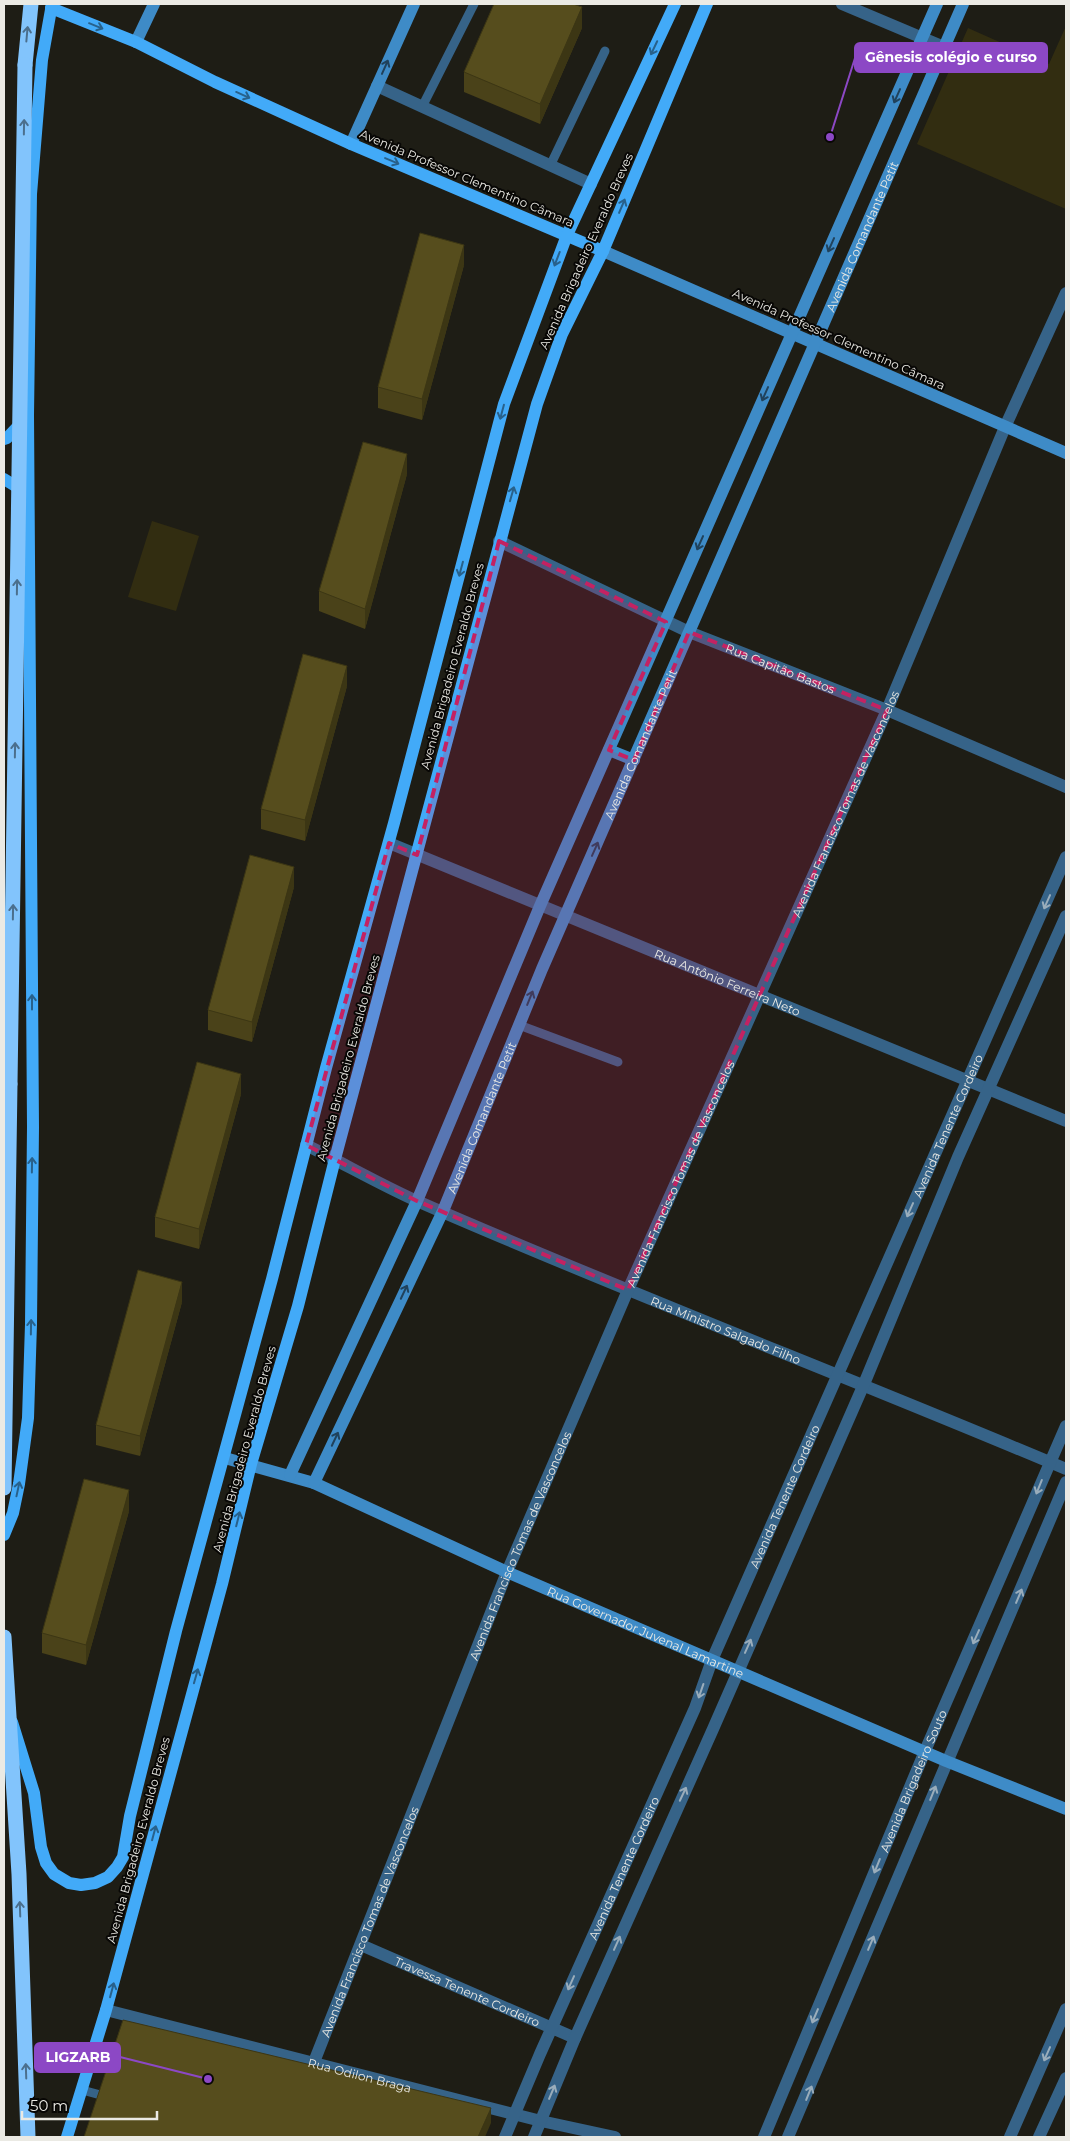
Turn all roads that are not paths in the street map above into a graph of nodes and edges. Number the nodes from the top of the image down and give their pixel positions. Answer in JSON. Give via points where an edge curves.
{"nodes":[{"id":1,"x":31,"y":4,"type":"edge"},
{"id":2,"x":154,"y":4,"type":"edge"},
{"id":3,"x":414,"y":4,"type":"edge"},
{"id":4,"x":474,"y":4,"type":"edge"},
{"id":5,"x":675,"y":4,"type":"edge"},
{"id":6,"x":707,"y":4,"type":"edge"},
{"id":7,"x":842,"y":4,"type":"edge"},
{"id":8,"x":937,"y":4,"type":"edge"},
{"id":9,"x":963,"y":4,"type":"edge"},
{"id":10,"x":51,"y":6,"type":"edge"},
{"id":11,"x":923,"y":37,"type":"junction"},
{"id":12,"x":136,"y":42,"type":"junction"},
{"id":13,"x":944,"y":47,"type":"junction"},
{"id":14,"x":605,"y":51,"type":"dead end"},
{"id":15,"x":377,"y":86,"type":"junction"},
{"id":16,"x":422,"y":107,"type":"junction"},
{"id":17,"x":351,"y":144,"type":"junction"},
{"id":18,"x":550,"y":166,"type":"junction"},
{"id":19,"x":590,"y":184,"type":"junction"},
{"id":20,"x":567,"y":236,"type":"junction"},
{"id":21,"x":603,"y":251,"type":"junction"},
{"id":22,"x":1066,"y":293,"type":"edge"},
{"id":23,"x":792,"y":333,"type":"junction"},
{"id":24,"x":814,"y":342,"type":"junction"},
{"id":25,"x":28,"y":415,"type":"junction"},
{"id":26,"x":1005,"y":427,"type":"junction"},
{"id":27,"x":4,"y":439,"type":"edge"},
{"id":28,"x":1066,"y":453,"type":"edge"},
{"id":29,"x":4,"y":479,"type":"edge"},
{"id":30,"x":29,"y":495,"type":"junction"},
{"id":31,"x":499,"y":541,"type":"junction"},
{"id":32,"x":666,"y":622,"type":"junction"},
{"id":33,"x":689,"y":632,"type":"junction"},
{"id":34,"x":888,"y":710,"type":"junction"},
{"id":35,"x":609,"y":750,"type":"junction"},
{"id":36,"x":634,"y":760,"type":"junction"},
{"id":37,"x":1066,"y":787,"type":"edge"},
{"id":38,"x":389,"y":843,"type":"junction"},
{"id":39,"x":417,"y":855,"type":"junction"},
{"id":40,"x":1066,"y":857,"type":"edge"},
{"id":41,"x":540,"y":906,"type":"junction"},
{"id":42,"x":566,"y":916,"type":"junction"},
{"id":43,"x":1066,"y":916,"type":"edge"},
{"id":44,"x":759,"y":996,"type":"junction"},
{"id":45,"x":519,"y":1025,"type":"junction"},
{"id":46,"x":618,"y":1062,"type":"dead end"},
{"id":47,"x":968,"y":1080,"type":"junction"},
{"id":48,"x":990,"y":1089,"type":"junction"},
{"id":49,"x":1066,"y":1121,"type":"edge"},
{"id":50,"x":306,"y":1146,"type":"junction"},
{"id":51,"x":335,"y":1159,"type":"junction"},
{"id":52,"x":417,"y":1201,"type":"junction"},
{"id":53,"x":443,"y":1211,"type":"junction"},
{"id":54,"x":628,"y":1290,"type":"junction"},
{"id":55,"x":838,"y":1373,"type":"junction"},
{"id":56,"x":864,"y":1384,"type":"junction"},
{"id":57,"x":1066,"y":1426,"type":"edge"},
{"id":58,"x":225,"y":1458,"type":"junction"},
{"id":59,"x":1050,"y":1462,"type":"junction"},
{"id":60,"x":251,"y":1464,"type":"junction"},
{"id":61,"x":1066,"y":1468,"type":"edge"},
{"id":62,"x":290,"y":1475,"type":"junction"},
{"id":63,"x":1066,"y":1482,"type":"edge"},
{"id":64,"x":314,"y":1483,"type":"junction"},
{"id":65,"x":4,"y":1488,"type":"edge"},
{"id":66,"x":4,"y":1536,"type":"edge"},
{"id":67,"x":507,"y":1572,"type":"junction"},
{"id":68,"x":4,"y":1637,"type":"edge"},
{"id":69,"x":712,"y":1660,"type":"junction"},
{"id":70,"x":737,"y":1671,"type":"junction"},
{"id":71,"x":11,"y":1718,"type":"junction"},
{"id":72,"x":925,"y":1751,"type":"junction"},
{"id":73,"x":946,"y":1761,"type":"junction"},
{"id":74,"x":1066,"y":1810,"type":"edge"},
{"id":75,"x":361,"y":1945,"type":"junction"},
{"id":76,"x":1066,"y":2009,"type":"edge"},
{"id":77,"x":106,"y":2010,"type":"junction"},
{"id":78,"x":551,"y":2028,"type":"junction"},
{"id":79,"x":575,"y":2038,"type":"junction"},
{"id":80,"x":314,"y":2062,"type":"junction"},
{"id":81,"x":1066,"y":2078,"type":"edge"},
{"id":82,"x":82,"y":2090,"type":"junction"},
{"id":83,"x":114,"y":2099,"type":"edge"},
{"id":84,"x":515,"y":2113,"type":"junction"},
{"id":85,"x":540,"y":2121,"type":"junction"},
{"id":86,"x":28,"y":2137,"type":"edge"},
{"id":87,"x":67,"y":2137,"type":"edge"},
{"id":88,"x":505,"y":2137,"type":"edge"},
{"id":89,"x":534,"y":2137,"type":"edge"},
{"id":90,"x":615,"y":2137,"type":"edge"},
{"id":91,"x":764,"y":2137,"type":"edge"},
{"id":92,"x":788,"y":2137,"type":"edge"},
{"id":93,"x":1010,"y":2137,"type":"edge"},
{"id":94,"x":1039,"y":2137,"type":"edge"}],
"edges":[{"from":65,"to":1,"type":"highway","one_way":true,"bridge":true,"via":[[25,65]]},
{"from":2,"to":12,"type":"street"},
{"from":15,"to":3,"type":"street","one_way":true},
{"from":4,"to":16,"type":"lane"},
{"from":5,"to":19,"type":"main road","name":"Avenida Brigadeiro Everaldo Breves","one_way":true},
{"from":21,"to":6,"type":"main road","name":"Avenida Brigadeiro Everaldo Breves","one_way":true},
{"from":7,"to":11,"type":"street"},
{"from":8,"to":11,"type":"street","name":"Avenida Comandante Petit"},
{"from":9,"to":13,"type":"street","name":"Avenida Comandante Petit"},
{"from":10,"to":12,"type":"main road","name":"Avenida Professor Clementino Câmara","one_way":true},
{"from":10,"to":25,"type":"main road","via":[[42,60],[31,194]]},
{"from":11,"to":13,"type":"street"},
{"from":11,"to":23,"type":"street","name":"Avenida Comandante Petit","one_way":true},
{"from":12,"to":17,"type":"main road","name":"Avenida Professor Clementino Câmara","one_way":true,"via":[[214,82]]},
{"from":13,"to":24,"type":"street","name":"Avenida Comandante Petit"},
{"from":14,"to":18,"type":"lane"},
{"from":15,"to":16,"type":"street"},
{"from":15,"to":17,"type":"street"},
{"from":16,"to":18,"type":"street"},
{"from":17,"to":20,"type":"main road","name":"Avenida Professor Clementino Câmara","one_way":true},
{"from":18,"to":19,"type":"street"},
{"from":19,"to":20,"type":"main road","name":"Avenida Brigadeiro Everaldo Breves"},
{"from":20,"to":21,"type":"main road","name":"Avenida Professor Clementino Câmara"},
{"from":20,"to":38,"type":"main road","name":"Avenida Brigadeiro Everaldo Breves","one_way":true,"via":[[504,404]]},
{"from":21,"to":23,"type":"street","name":"Avenida Professor Clementino Câmara"},
{"from":31,"to":21,"type":"main road","name":"Avenida Brigadeiro Everaldo Breves","one_way":true,"via":[[537,404],[562,334]]},
{"from":22,"to":26,"type":"street","name":"Avenida Francisco Tomas de Vasconcelos"},
{"from":23,"to":24,"type":"street","name":"Avenida Professor Clementino Câmara"},
{"from":23,"to":32,"type":"street","name":"Avenida Comandante Petit","one_way":true},
{"from":24,"to":26,"type":"street","name":"Avenida Professor Clementino Câmara"},
{"from":24,"to":33,"type":"street","name":"Avenida Comandante Petit"},
{"from":25,"to":27,"type":"main road"},
{"from":25,"to":30,"type":"main road"},
{"from":26,"to":28,"type":"street","name":"Avenida Professor Clementino Câmara"},
{"from":26,"to":34,"type":"street","name":"Avenida Francisco Tomas de Vasconcelos"},
{"from":29,"to":30,"type":"main road"},
{"from":66,"to":30,"type":"main road","one_way":true,"via":[[20,1484],[28,1418],[31,1324]]},
{"from":31,"to":32,"type":"street","name":"Rua Capitão Bastos"},
{"from":31,"to":39,"type":"main road","name":"Avenida Brigadeiro Everaldo Breves"},
{"from":32,"to":33,"type":"street","name":"Rua Capitão Bastos"},
{"from":32,"to":35,"type":"street","name":"Avenida Comandante Petit"},
{"from":33,"to":34,"type":"street","name":"Rua Capitão Bastos"},
{"from":33,"to":36,"type":"street","name":"Avenida Comandante Petit"},
{"from":34,"to":37,"type":"street","name":"Rua Capitão Bastos"},
{"from":34,"to":44,"type":"street","name":"Avenida Francisco Tomas de Vasconcelos"},
{"from":35,"to":36,"type":"street"},
{"from":35,"to":41,"type":"street","name":"Avenida Comandante Petit"},
{"from":42,"to":36,"type":"street","name":"Avenida Comandante Petit","one_way":true},
{"from":38,"to":39,"type":"street","name":"Rua Antônio Ferreira Neto"},
{"from":38,"to":50,"type":"main road","name":"Avenida Brigadeiro Everaldo Breves"},
{"from":39,"to":41,"type":"street","name":"Rua Antônio Ferreira Neto"},
{"from":39,"to":51,"type":"main road","name":"Avenida Brigadeiro Everaldo Breves"},
{"from":40,"to":47,"type":"street","name":"Avenida Tenente Cordeiro","one_way":true},
{"from":41,"to":42,"type":"street","name":"Rua Antônio Ferreira Neto"},
{"from":41,"to":52,"type":"street","name":"Avenida Comandante Petit"},
{"from":42,"to":44,"type":"street","name":"Rua Antônio Ferreira Neto"},
{"from":45,"to":42,"type":"street","name":"Avenida Comandante Petit","one_way":true},
{"from":43,"to":48,"type":"street","name":"Avenida Tenente Cordeiro"},
{"from":44,"to":47,"type":"street","name":"Rua Antônio Ferreira Neto"},
{"from":44,"to":54,"type":"street","name":"Avenida Francisco Tomas de Vasconcelos"},
{"from":45,"to":46,"type":"lane"},
{"from":45,"to":53,"type":"street","name":"Avenida Comandante Petit"},
{"from":47,"to":48,"type":"street","name":"Rua Antônio Ferreira Neto"},
{"from":47,"to":55,"type":"street","name":"Avenida Tenente Cordeiro","one_way":true},
{"from":48,"to":49,"type":"street","name":"Rua Antônio Ferreira Neto"},
{"from":48,"to":56,"type":"street","name":"Avenida Tenente Cordeiro","via":[[958,1157]]},
{"from":50,"to":51,"type":"street","name":"Rua Ministro Salgado Filho"},
{"from":50,"to":58,"type":"main road","name":"Avenida Brigadeiro Everaldo Breves"},
{"from":51,"to":52,"type":"street","name":"Rua Ministro Salgado Filho"},
{"from":51,"to":60,"type":"main road","name":"Avenida Brigadeiro Everaldo Breves","via":[[298,1306]]},
{"from":52,"to":53,"type":"street","name":"Rua Ministro Salgado Filho"},
{"from":52,"to":62,"type":"street","name":"Avenida Comandante Petit"},
{"from":53,"to":54,"type":"street","name":"Rua Ministro Salgado Filho"},
{"from":64,"to":53,"type":"street","name":"Avenida Comandante Petit","one_way":true},
{"from":54,"to":55,"type":"street","name":"Rua Ministro Salgado Filho"},
{"from":54,"to":67,"type":"street","name":"Avenida Francisco Tomas de Vasconcelos"},
{"from":55,"to":56,"type":"street","name":"Rua Ministro Salgado Filho"},
{"from":55,"to":69,"type":"street","name":"Avenida Tenente Cordeiro"},
{"from":56,"to":59,"type":"street","name":"Rua Ministro Salgado Filho"},
{"from":70,"to":56,"type":"street","name":"Avenida Tenente Cordeiro","one_way":true},
{"from":57,"to":59,"type":"street","name":"Avenida Brigadeiro Souto"},
{"from":58,"to":60,"type":"street","name":"Rua Governador Juvenal Lamartine"},
{"from":58,"to":71,"type":"main road","name":"Avenida Brigadeiro Everaldo Breves","via":[[174,1640],[130,1816],[123,1857],[108,1876],[95,1883],[81,1885],[54,1874],[46,1863],[34,1793]]},
{"from":59,"to":61,"type":"street","name":"Rua Ministro Salgado Filho"},
{"from":59,"to":72,"type":"street","name":"Avenida Brigadeiro Souto","one_way":true},
{"from":60,"to":62,"type":"street","name":"Rua Governador Juvenal Lamartine"},
{"from":77,"to":60,"type":"main road","name":"Avenida Brigadeiro Everaldo Breves","one_way":true,"via":[[222,1584]]},
{"from":62,"to":64,"type":"street","name":"Rua Governador Juvenal Lamartine"},
{"from":73,"to":63,"type":"street","name":"Avenida Brigadeiro Souto","one_way":true},
{"from":64,"to":67,"type":"street","name":"Rua Governador Juvenal Lamartine"},
{"from":67,"to":69,"type":"street","name":"Rua Governador Juvenal Lamartine"},
{"from":67,"to":75,"type":"street","name":"Avenida Francisco Tomas de Vasconcelos"},
{"from":68,"to":71,"type":"highway"},
{"from":69,"to":70,"type":"street","name":"Rua Governador Juvenal Lamartine"},
{"from":69,"to":78,"type":"street","name":"Avenida Tenente Cordeiro","one_way":true,"via":[[691,1717]]},
{"from":70,"to":72,"type":"street","name":"Rua Governador Juvenal Lamartine"},
{"from":79,"to":70,"type":"street","name":"Avenida Tenente Cordeiro","one_way":true},
{"from":86,"to":71,"type":"highway","one_way":true,"via":[[20,1874]]},
{"from":72,"to":73,"type":"street","name":"Rua Governador Juvenal Lamartine"},
{"from":72,"to":91,"type":"street","name":"Avenida Brigadeiro Souto","one_way":true},
{"from":73,"to":74,"type":"street","name":"Rua Governador Juvenal Lamartine"},
{"from":92,"to":73,"type":"street","name":"Avenida Brigadeiro Souto","one_way":true},
{"from":75,"to":78,"type":"street","name":"Travessa Tenente Cordeiro"},
{"from":75,"to":80,"type":"street","name":"Avenida Francisco Tomas de Vasconcelos"},
{"from":76,"to":93,"type":"street","one_way":true},
{"from":77,"to":80,"type":"street","name":"Rua Odilon Braga"},
{"from":77,"to":82,"type":"main road","name":"Avenida Brigadeiro Everaldo Breves"},
{"from":78,"to":79,"type":"street","name":"Travessa Tenente Cordeiro"},
{"from":78,"to":84,"type":"street","name":"Avenida Tenente Cordeiro"},
{"from":85,"to":79,"type":"street","name":"Avenida Tenente Cordeiro","one_way":true},
{"from":80,"to":84,"type":"street","name":"Rua Odilon Braga"},
{"from":81,"to":94,"type":"street"},
{"from":82,"to":83,"type":"lane"},
{"from":82,"to":87,"type":"main road","name":"Avenida Brigadeiro Everaldo Breves"},
{"from":84,"to":85,"type":"street","name":"Rua Odilon Braga"},
{"from":84,"to":88,"type":"street","name":"Avenida Tenente Cordeiro"},
{"from":85,"to":89,"type":"street","name":"Avenida Tenente Cordeiro"},
{"from":85,"to":90,"type":"street","name":"Rua Odilon Braga"}]}
